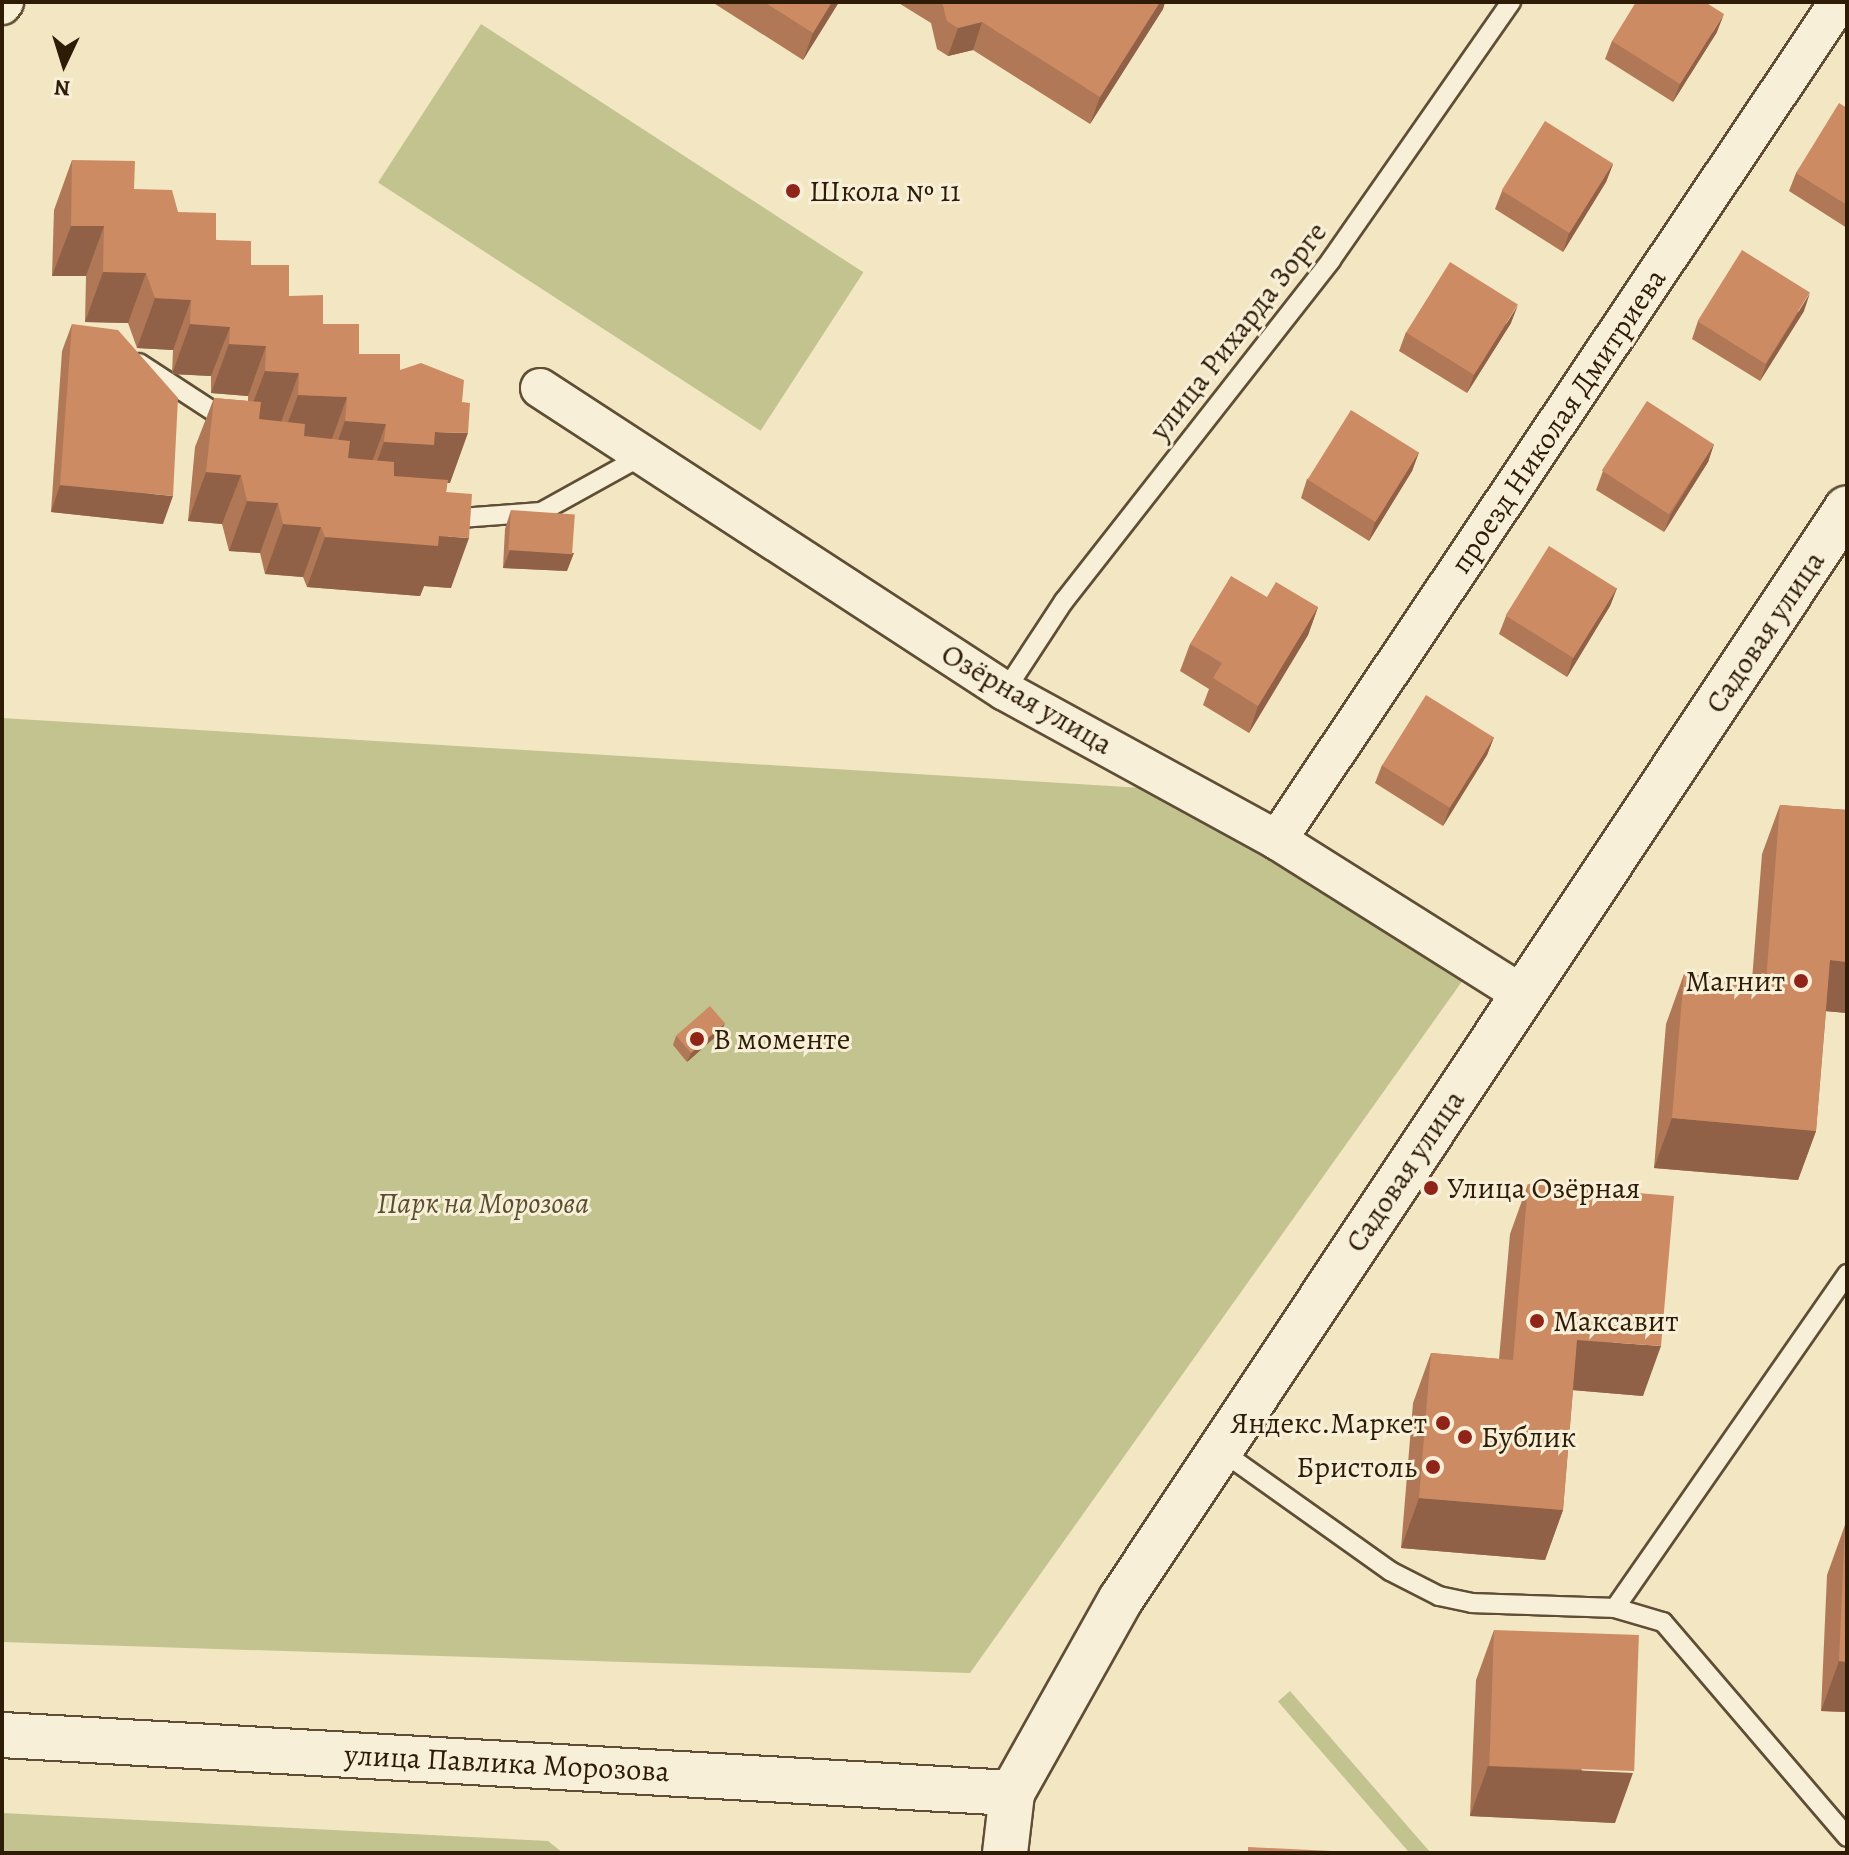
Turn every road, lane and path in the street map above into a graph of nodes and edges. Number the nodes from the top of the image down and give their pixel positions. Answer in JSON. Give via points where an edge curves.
{"nodes":[{"id":1,"x":1511,"y":2,"type":"edge"},
{"id":2,"x":1839,"y":2,"type":"edge"},
{"id":3,"x":117,"y":348,"type":"edge"},
{"id":4,"x":540,"y":388,"type":"dead end"},
{"id":5,"x":239,"y":428,"type":"edge"},
{"id":6,"x":642,"y":456,"type":"junction"},
{"id":7,"x":1847,"y":508,"type":"edge"},
{"id":8,"x":425,"y":513,"type":"edge"},
{"id":9,"x":1005,"y":691,"type":"junction"},
{"id":10,"x":1277,"y":840,"type":"junction"},
{"id":11,"x":1523,"y":995,"type":"junction"},
{"id":12,"x":1847,"y":1274,"type":"edge"},
{"id":13,"x":1220,"y":1450,"type":"junction"},
{"id":14,"x":1615,"y":1608,"type":"junction"},
{"id":15,"x":2,"y":1735,"type":"edge"},
{"id":16,"x":1012,"y":1793,"type":"junction"},
{"id":17,"x":1847,"y":1837,"type":"edge"},
{"id":18,"x":1005,"y":1853,"type":"edge"}],
"edges":[{"from":1,"to":9,"type":"lane","name":"улица Рихарда Зорге","via":[[1331,260],[1064,601]]},
{"from":2,"to":10,"type":"street","name":"проезд Николая Дмитриева"},
{"from":3,"to":5,"type":"lane"},
{"from":4,"to":6,"type":"street","name":"Озёрная улица"},
{"from":6,"to":8,"type":"lane","via":[[541,512],[451,520]]},
{"from":6,"to":9,"type":"street","name":"Озёрная улица"},
{"from":7,"to":11,"type":"street","name":"Садовая улица"},
{"from":9,"to":10,"type":"street","name":"Озёрная улица"},
{"from":10,"to":11,"type":"street","name":"Озёрная улица"},
{"from":11,"to":13,"type":"street","name":"Садовая улица"},
{"from":12,"to":14,"type":"lane"},
{"from":13,"to":14,"type":"lane","via":[[1390,1571],[1439,1596],[1472,1603]]},
{"from":13,"to":16,"type":"street","name":"Садовая улица","via":[[1121,1599]]},
{"from":14,"to":17,"type":"lane","via":[[1663,1622]]},
{"from":15,"to":16,"type":"street","name":"улица Павлика Морозова"},
{"from":16,"to":18,"type":"street","name":"Садовая улица"}]}
